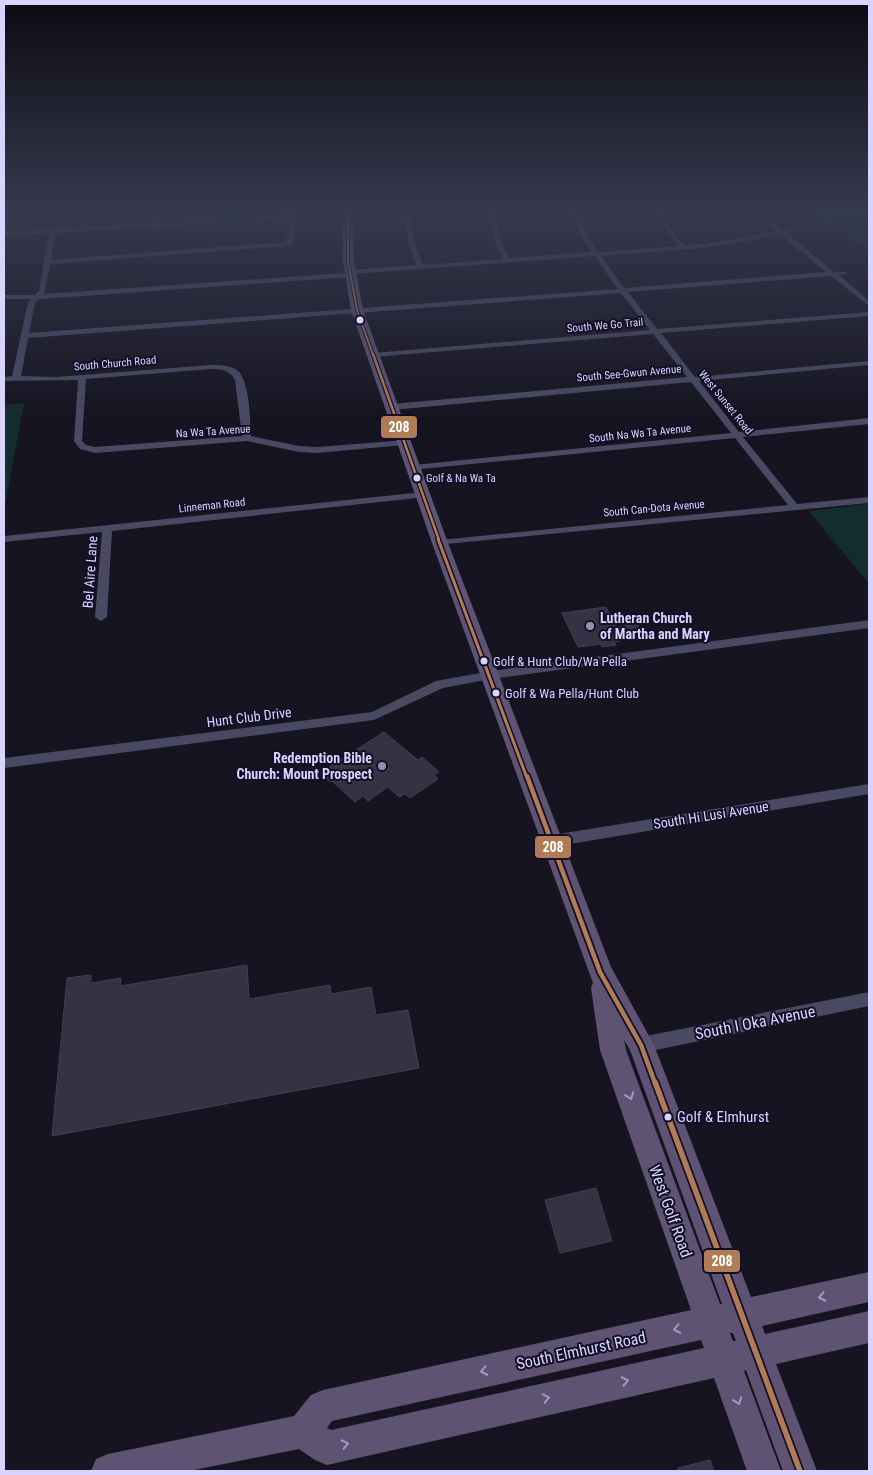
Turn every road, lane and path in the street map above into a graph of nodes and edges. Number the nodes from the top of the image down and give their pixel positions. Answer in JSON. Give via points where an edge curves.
{"nodes":[{"id":1,"x":44,"y":280,"type":"edge"},
{"id":2,"x":261,"y":280,"type":"edge"},
{"id":3,"x":351,"y":280,"type":"edge"},
{"id":4,"x":615,"y":280,"type":"edge"},
{"id":5,"x":761,"y":280,"type":"edge"},
{"id":6,"x":840,"y":280,"type":"edge"},
{"id":7,"x":852,"y":280,"type":"edge"},
{"id":8,"x":856,"y":283,"type":"dead end"},
{"id":9,"x":623,"y":291,"type":"junction"},
{"id":10,"x":4,"y":297,"type":"edge"},
{"id":11,"x":37,"y":297,"type":"junction"},
{"id":12,"x":869,"y":304,"type":"edge"},
{"id":13,"x":357,"y":310,"type":"junction"},
{"id":14,"x":869,"y":314,"type":"edge"},
{"id":15,"x":655,"y":332,"type":"junction"},
{"id":16,"x":25,"y":336,"type":"junction"},
{"id":17,"x":374,"y":356,"type":"junction"},
{"id":18,"x":869,"y":363,"type":"edge"},
{"id":19,"x":82,"y":377,"type":"junction"},
{"id":20,"x":16,"y":378,"type":"junction"},
{"id":21,"x":4,"y":379,"type":"edge"},
{"id":22,"x":692,"y":379,"type":"junction"},
{"id":23,"x":392,"y":406,"type":"junction"},
{"id":24,"x":869,"y":422,"type":"edge"},
{"id":25,"x":737,"y":434,"type":"junction"},
{"id":26,"x":247,"y":438,"type":"junction"},
{"id":27,"x":404,"y":442,"type":"junction"},
{"id":28,"x":414,"y":468,"type":"junction"},
{"id":29,"x":423,"y":494,"type":"junction"},
{"id":30,"x":869,"y":500,"type":"edge"},
{"id":31,"x":795,"y":508,"type":"junction"},
{"id":32,"x":107,"y":529,"type":"junction"},
{"id":33,"x":4,"y":539,"type":"edge"},
{"id":34,"x":440,"y":543,"type":"junction"},
{"id":35,"x":101,"y":617,"type":"dead end"},
{"id":36,"x":869,"y":624,"type":"edge"},
{"id":37,"x":491,"y":675,"type":"junction"},
{"id":38,"x":4,"y":763,"type":"edge"},
{"id":39,"x":869,"y":788,"type":"edge"},
{"id":40,"x":552,"y":842,"type":"junction"},
{"id":41,"x":602,"y":975,"type":"junction"},
{"id":42,"x":869,"y":998,"type":"edge"},
{"id":43,"x":641,"y":1044,"type":"junction"},
{"id":44,"x":869,"y":1287,"type":"edge"},
{"id":45,"x":741,"y":1315,"type":"junction"},
{"id":46,"x":710,"y":1322,"type":"junction"},
{"id":47,"x":869,"y":1327,"type":"edge"},
{"id":48,"x":755,"y":1352,"type":"junction"},
{"id":49,"x":724,"y":1359,"type":"junction"},
{"id":50,"x":302,"y":1431,"type":"junction"},
{"id":51,"x":108,"y":1471,"type":"edge"},
{"id":52,"x":764,"y":1471,"type":"edge"},
{"id":53,"x":800,"y":1471,"type":"edge"}],
"edges":[{"from":1,"to":11,"type":"street","via":[[42,292]]},
{"from":2,"to":11,"type":"street"},
{"from":3,"to":13,"type":"main road","name":"West Golf Road"},
{"from":4,"to":9,"type":"street","name":"West Sunset Road"},
{"from":5,"to":9,"type":"street"},
{"from":6,"to":12,"type":"street"},
{"from":7,"to":8,"type":"street"},
{"from":9,"to":13,"type":"street"},
{"from":9,"to":15,"type":"street","name":"West Sunset Road"},
{"from":10,"to":11,"type":"street"},
{"from":11,"to":16,"type":"street","via":[[32,302]]},
{"from":13,"to":16,"type":"street"},
{"from":13,"to":17,"type":"main road","name":"West Golf Road"},
{"from":14,"to":15,"type":"street","name":"South We Go Trail"},
{"from":15,"to":17,"type":"street","name":"South We Go Trail"},
{"from":15,"to":22,"type":"street","name":"West Sunset Road"},
{"from":16,"to":20,"type":"street"},
{"from":17,"to":23,"type":"main road","name":"West Golf Road"},
{"from":18,"to":22,"type":"street","name":"South See-Gwun Avenue"},
{"from":19,"to":20,"type":"street","name":"South Church Road"},
{"from":19,"to":26,"type":"street","name":"South Church Road","via":[[227,368],[236,374],[240,382]]},
{"from":19,"to":26,"type":"street","name":"Na Wa Ta Avenue","via":[[78,441],[83,447],[110,450]]},
{"from":20,"to":21,"type":"street","name":"South Church Road"},
{"from":22,"to":23,"type":"street","name":"South See-Gwun Avenue"},
{"from":22,"to":25,"type":"street","name":"West Sunset Road"},
{"from":23,"to":27,"type":"main road","name":"West Golf Road"},
{"from":24,"to":25,"type":"street","name":"South Na Wa Ta Avenue"},
{"from":25,"to":28,"type":"street","name":"South Na Wa Ta Avenue"},
{"from":25,"to":31,"type":"street","name":"West Sunset Road"},
{"from":26,"to":27,"type":"street","name":"Na Wa Ta Avenue","via":[[308,450]]},
{"from":27,"to":28,"type":"main road","name":"West Golf Road"},
{"from":28,"to":29,"type":"main road","name":"West Golf Road"},
{"from":29,"to":32,"type":"street","name":"Linneman Road"},
{"from":29,"to":34,"type":"main road","name":"West Golf Road"},
{"from":30,"to":31,"type":"street","name":"South Can-Dota Avenue"},
{"from":31,"to":34,"type":"street","name":"South Can-Dota Avenue"},
{"from":32,"to":33,"type":"street","name":"Linneman Road"},
{"from":32,"to":35,"type":"street","name":"Bel Aire Lane"},
{"from":34,"to":37,"type":"main road","name":"West Golf Road"},
{"from":36,"to":37,"type":"street","name":"Hunt Club Drive"},
{"from":37,"to":38,"type":"street","name":"Hunt Club Drive","via":[[440,684],[374,716]]},
{"from":37,"to":40,"type":"main road","name":"West Golf Road"},
{"from":39,"to":40,"type":"street","name":"South Hi Lusi Avenue"},
{"from":40,"to":41,"type":"main road","name":"West Golf Road"},
{"from":41,"to":43,"type":"main road","name":"West Golf Road"},
{"from":41,"to":46,"type":"main road","name":"West Golf Road","one_way":true,"via":[[613,1050]]},
{"from":42,"to":43,"type":"street","name":"South I Oka Avenue"},
{"from":43,"to":45,"type":"main road","name":"West Golf Road"},
{"from":44,"to":45,"type":"main road","name":"South Elmhurst Road","one_way":true},
{"from":45,"to":46,"type":"main road","name":"South Elmhurst Road"},
{"from":45,"to":48,"type":"main road","name":"West Golf Road"},
{"from":46,"to":49,"type":"main road","name":"West Golf Road"},
{"from":46,"to":50,"type":"main road","name":"South Elmhurst Road","one_way":true,"via":[[323,1407]]},
{"from":47,"to":48,"type":"main road"},
{"from":48,"to":49,"type":"main road"},
{"from":48,"to":53,"type":"main road","name":"West Golf Road"},
{"from":50,"to":49,"type":"main road","one_way":true,"via":[[327,1448]]},
{"from":49,"to":52,"type":"main road","name":"West Golf Road","one_way":true},
{"from":50,"to":51,"type":"main road"}]}
